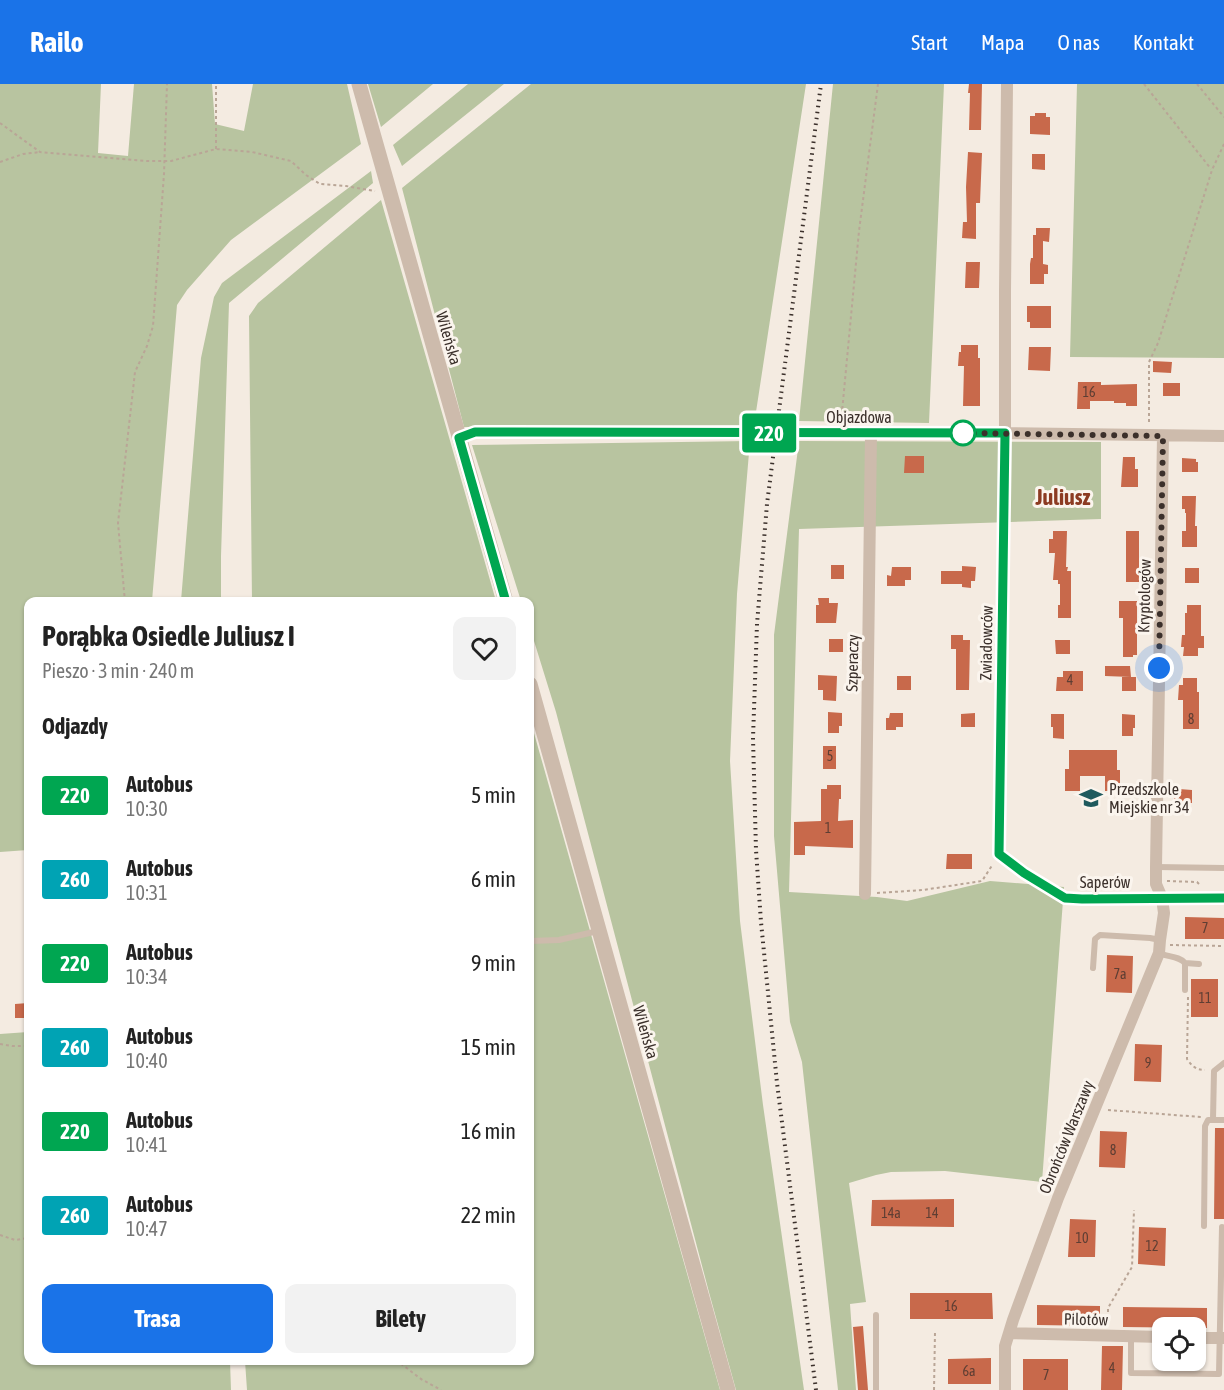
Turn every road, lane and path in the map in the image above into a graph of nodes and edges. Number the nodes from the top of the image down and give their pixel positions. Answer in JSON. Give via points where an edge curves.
{"nodes":[{"id":1,"x":167,"y":84,"type":"edge"},
{"id":2,"x":216,"y":84,"type":"edge"},
{"id":3,"x":359,"y":84,"type":"edge"},
{"id":4,"x":878,"y":84,"type":"edge"},
{"id":5,"x":1007,"y":84,"type":"edge"},
{"id":6,"x":1144,"y":84,"type":"edge"},
{"id":7,"x":1197,"y":84,"type":"edge"},
{"id":8,"x":1224,"y":117,"type":"edge"},
{"id":9,"x":0,"y":123,"type":"edge"},
{"id":10,"x":1224,"y":144,"type":"edge"},
{"id":11,"x":216,"y":149,"type":"junction"},
{"id":12,"x":40,"y":152,"type":"junction"},
{"id":13,"x":164,"y":161,"type":"junction"},
{"id":14,"x":0,"y":162,"type":"edge"},
{"id":15,"x":1212,"y":170,"type":"junction"},
{"id":16,"x":391,"y":197,"type":"junction"},
{"id":17,"x":852,"y":433,"type":"junction"},
{"id":18,"x":871,"y":433,"type":"junction"},
{"id":19,"x":1005,"y":433,"type":"junction"},
{"id":20,"x":1157,"y":436,"type":"junction"},
{"id":21,"x":1224,"y":436,"type":"edge"},
{"id":22,"x":459,"y":438,"type":"junction"},
{"id":23,"x":125,"y":597,"type":"edge"},
{"id":24,"x":505,"y":597,"type":"edge"},
{"id":25,"x":534,"y":699,"type":"edge"},
{"id":26,"x":999,"y":854,"type":"junction"},
{"id":27,"x":1156,"y":867,"type":"junction"},
{"id":28,"x":1224,"y":868,"type":"edge"},
{"id":29,"x":1190,"y":882,"type":"dead end"},
{"id":30,"x":865,"y":894,"type":"joint"},
{"id":31,"x":1162,"y":898,"type":"junction"},
{"id":32,"x":1190,"y":898,"type":"junction"},
{"id":33,"x":1224,"y":898,"type":"edge"},
{"id":34,"x":598,"y":931,"type":"junction"},
{"id":35,"x":534,"y":941,"type":"edge"},
{"id":36,"x":1162,"y":944,"type":"junction"},
{"id":37,"x":1224,"y":945,"type":"edge"},
{"id":38,"x":1185,"y":963,"type":"junction"},
{"id":39,"x":1199,"y":964,"type":"dead end"},
{"id":40,"x":1093,"y":968,"type":"dead end"},
{"id":41,"x":1185,"y":990,"type":"joint"},
{"id":42,"x":0,"y":1044,"type":"edge"},
{"id":43,"x":24,"y":1046,"type":"edge"},
{"id":44,"x":1224,"y":1063,"type":"edge"},
{"id":45,"x":1214,"y":1071,"type":"junction"},
{"id":46,"x":1105,"y":1110,"type":"dead end"},
{"id":47,"x":1210,"y":1119,"type":"junction"},
{"id":48,"x":1224,"y":1120,"type":"edge"},
{"id":49,"x":1134,"y":1210,"type":"dead end"},
{"id":50,"x":1204,"y":1226,"type":"dead end"},
{"id":51,"x":1222,"y":1227,"type":"dead end"},
{"id":52,"x":0,"y":1235,"type":"edge"},
{"id":53,"x":24,"y":1239,"type":"edge"},
{"id":54,"x":876,"y":1315,"type":"dead end"},
{"id":55,"x":935,"y":1332,"type":"dead end"},
{"id":56,"x":1009,"y":1333,"type":"junction"},
{"id":57,"x":1108,"y":1336,"type":"junction"},
{"id":58,"x":1131,"y":1337,"type":"junction"},
{"id":59,"x":1152,"y":1337,"type":"edge"},
{"id":60,"x":1206,"y":1338,"type":"edge"},
{"id":61,"x":1222,"y":1338,"type":"edge"},
{"id":62,"x":403,"y":1365,"type":"edge"},
{"id":63,"x":441,"y":1390,"type":"edge"},
{"id":64,"x":728,"y":1390,"type":"edge"},
{"id":65,"x":876,"y":1390,"type":"edge"},
{"id":66,"x":934,"y":1390,"type":"edge"},
{"id":67,"x":1005,"y":1390,"type":"edge"}],
"edges":[{"from":1,"to":13,"type":"path"},
{"from":2,"to":11,"type":"path"},
{"from":3,"to":16,"type":"street","name":"Wileńska"},
{"from":4,"to":17,"type":"path","via":[[842,412]]},
{"from":5,"to":19,"type":"street","name":"Zwiadowców"},
{"from":6,"to":15,"type":"path"},
{"from":7,"to":8,"type":"path"},
{"from":9,"to":12,"type":"path"},
{"from":10,"to":15,"type":"path"},
{"from":11,"to":13,"type":"path"},
{"from":11,"to":16,"type":"path","via":[[291,161],[320,184],[375,190],[383,199]]},
{"from":12,"to":13,"type":"path"},
{"from":12,"to":14,"type":"path"},
{"from":13,"to":23,"type":"path","via":[[153,326],[135,372],[118,523]]},
{"from":15,"to":20,"type":"path","via":[[1149,362],[1149,424]]},
{"from":16,"to":22,"type":"street","name":"Wileńska"},
{"from":17,"to":18,"type":"street","name":"Objazdowa"},
{"from":17,"to":22,"type":"street","name":"Objazdowa","via":[[475,432]]},
{"from":18,"to":19,"type":"street","name":"Objazdowa"},
{"from":18,"to":30,"type":"street","name":"Szperaczy"},
{"from":19,"to":20,"type":"street","name":"Objazdowa"},
{"from":19,"to":26,"type":"street","name":"Zwiadowców"},
{"from":20,"to":21,"type":"street","name":"Objazdowa"},
{"from":20,"to":27,"type":"street","name":"Kryptologów"},
{"from":22,"to":24,"type":"street","name":"Wileńska"},
{"from":25,"to":34,"type":"street","name":"Wileńska"},
{"from":26,"to":30,"type":"path","via":[[982,881]]},
{"from":26,"to":31,"type":"street","name":"Saperów","via":[[1065,898]]},
{"from":27,"to":28,"type":"lane"},
{"from":27,"to":31,"type":"street","name":"Kryptologów","via":[[1156,884]]},
{"from":29,"to":32,"type":"path"},
{"from":31,"to":32,"type":"street","name":"Saperów"},
{"from":31,"to":36,"type":"street","name":"Obrońców Warszawy"},
{"from":32,"to":33,"type":"street","name":"Saperów"},
{"from":34,"to":35,"type":"lane"},
{"from":34,"to":64,"type":"street","name":"Wileńska"},
{"from":36,"to":37,"type":"path"},
{"from":36,"to":38,"type":"lane","via":[[1166,956]]},
{"from":36,"to":40,"type":"lane","via":[[1150,938],[1100,935],[1095,939]]},
{"from":36,"to":56,"type":"street","name":"Obrońców Warszawy","via":[[1058,1198]]},
{"from":38,"to":39,"type":"lane"},
{"from":38,"to":41,"type":"lane"},
{"from":41,"to":45,"type":"path","via":[[1187,1059],[1200,1070]]},
{"from":42,"to":43,"type":"path"},
{"from":44,"to":45,"type":"lane"},
{"from":45,"to":47,"type":"lane"},
{"from":46,"to":47,"type":"path"},
{"from":47,"to":48,"type":"lane"},
{"from":47,"to":50,"type":"lane","via":[[1204,1126]]},
{"from":49,"to":57,"type":"path","via":[[1132,1267],[1108,1308]]},
{"from":51,"to":61,"type":"lane"},
{"from":52,"to":53,"type":"path"},
{"from":54,"to":65,"type":"lane"},
{"from":55,"to":66,"type":"path"},
{"from":56,"to":57,"type":"street","name":"Pilotów"},
{"from":56,"to":67,"type":"street","name":"Obrońców Warszawy","via":[[1005,1346]]},
{"from":57,"to":58,"type":"street","name":"Pilotów"},
{"from":58,"to":59,"type":"street","name":"Pilotów"},
{"from":58,"to":61,"type":"lane","via":[[1131,1373],[1219,1374]]},
{"from":60,"to":61,"type":"street"},
{"from":62,"to":63,"type":"path"}]}
